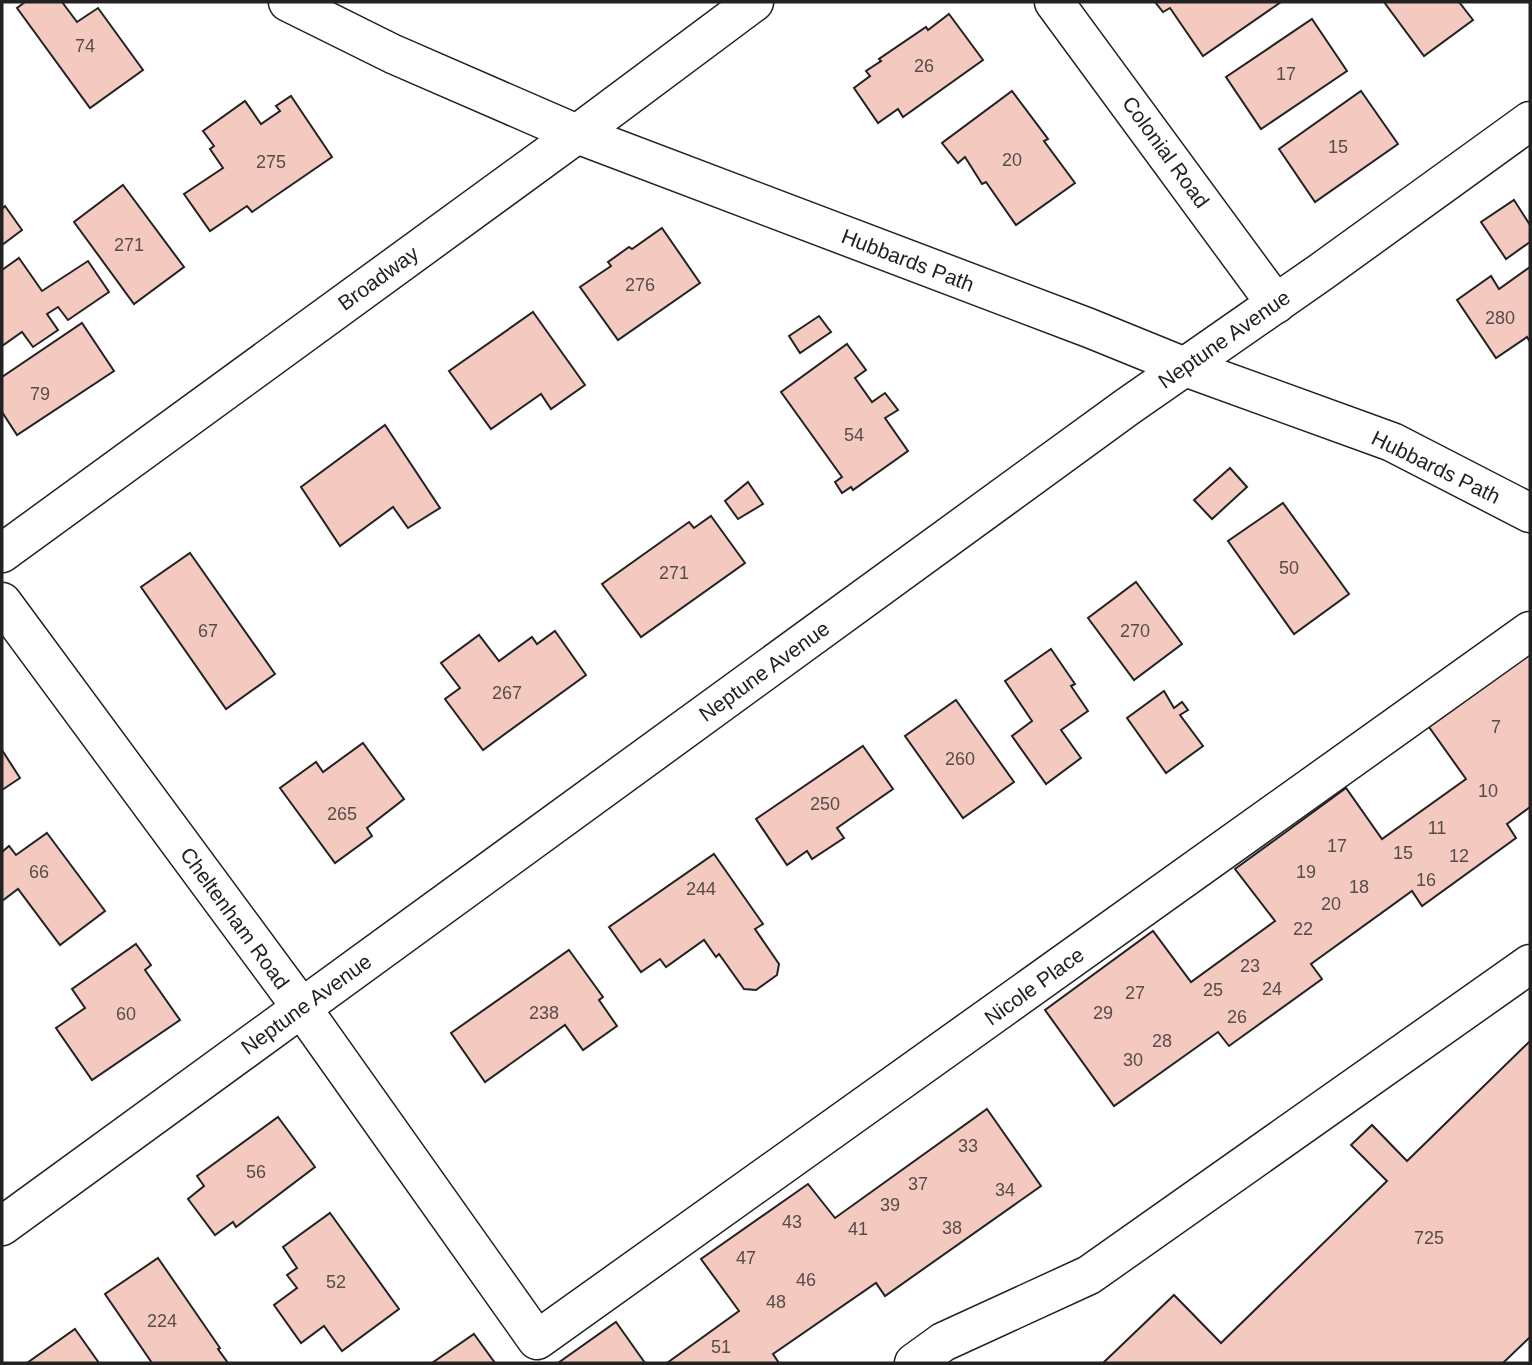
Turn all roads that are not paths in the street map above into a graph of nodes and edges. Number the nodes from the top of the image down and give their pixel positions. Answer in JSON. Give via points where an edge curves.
{"nodes":[{"id":1,"x":288,"y":2,"type":"edge"},
{"id":2,"x":754,"y":2,"type":"edge"},
{"id":3,"x":1054,"y":2,"type":"edge"},
{"id":4,"x":1530,"y":121,"type":"edge"},
{"id":5,"x":577,"y":134,"type":"junction"},
{"id":6,"x":1276,"y":304,"type":"junction"},
{"id":7,"x":1185,"y":367,"type":"junction"},
{"id":8,"x":1530,"y":513,"type":"edge"},
{"id":9,"x":2,"y":553,"type":"edge"},
{"id":10,"x":2,"y":602,"type":"edge"},
{"id":11,"x":1530,"y":631,"type":"edge"},
{"id":12,"x":1530,"y":964,"type":"edge"},
{"id":13,"x":301,"y":1007,"type":"junction"},
{"id":14,"x":2,"y":1226,"type":"edge"},
{"id":15,"x":537,"y":1340,"type":"joint"},
{"id":16,"x":914,"y":1363,"type":"edge"}],
"edges":[{"from":1,"to":5,"type":"street","name":"Hubbards Path","via":[[393,54]]},
{"from":2,"to":5,"type":"street","name":"Broadway"},
{"from":3,"to":6,"type":"street","name":"Colonial Road"},
{"from":4,"to":6,"type":"street","name":"Neptune Avenue"},
{"from":5,"to":7,"type":"street","name":"Hubbards Path"},
{"from":5,"to":9,"type":"street","name":"Broadway"},
{"from":6,"to":7,"type":"street","name":"Neptune Avenue"},
{"from":7,"to":8,"type":"street","name":"Hubbards Path","via":[[1392,442]]},
{"from":7,"to":13,"type":"street","name":"Neptune Avenue"},
{"from":10,"to":13,"type":"street","name":"Cheltenham Road"},
{"from":11,"to":15,"type":"street","name":"Nicole Place"},
{"from":12,"to":16,"type":"street","via":[[1089,1275],[943,1342]]},
{"from":13,"to":14,"type":"street","name":"Neptune Avenue"},
{"from":13,"to":15,"type":"street","name":"Cheltenham Road"}]}
